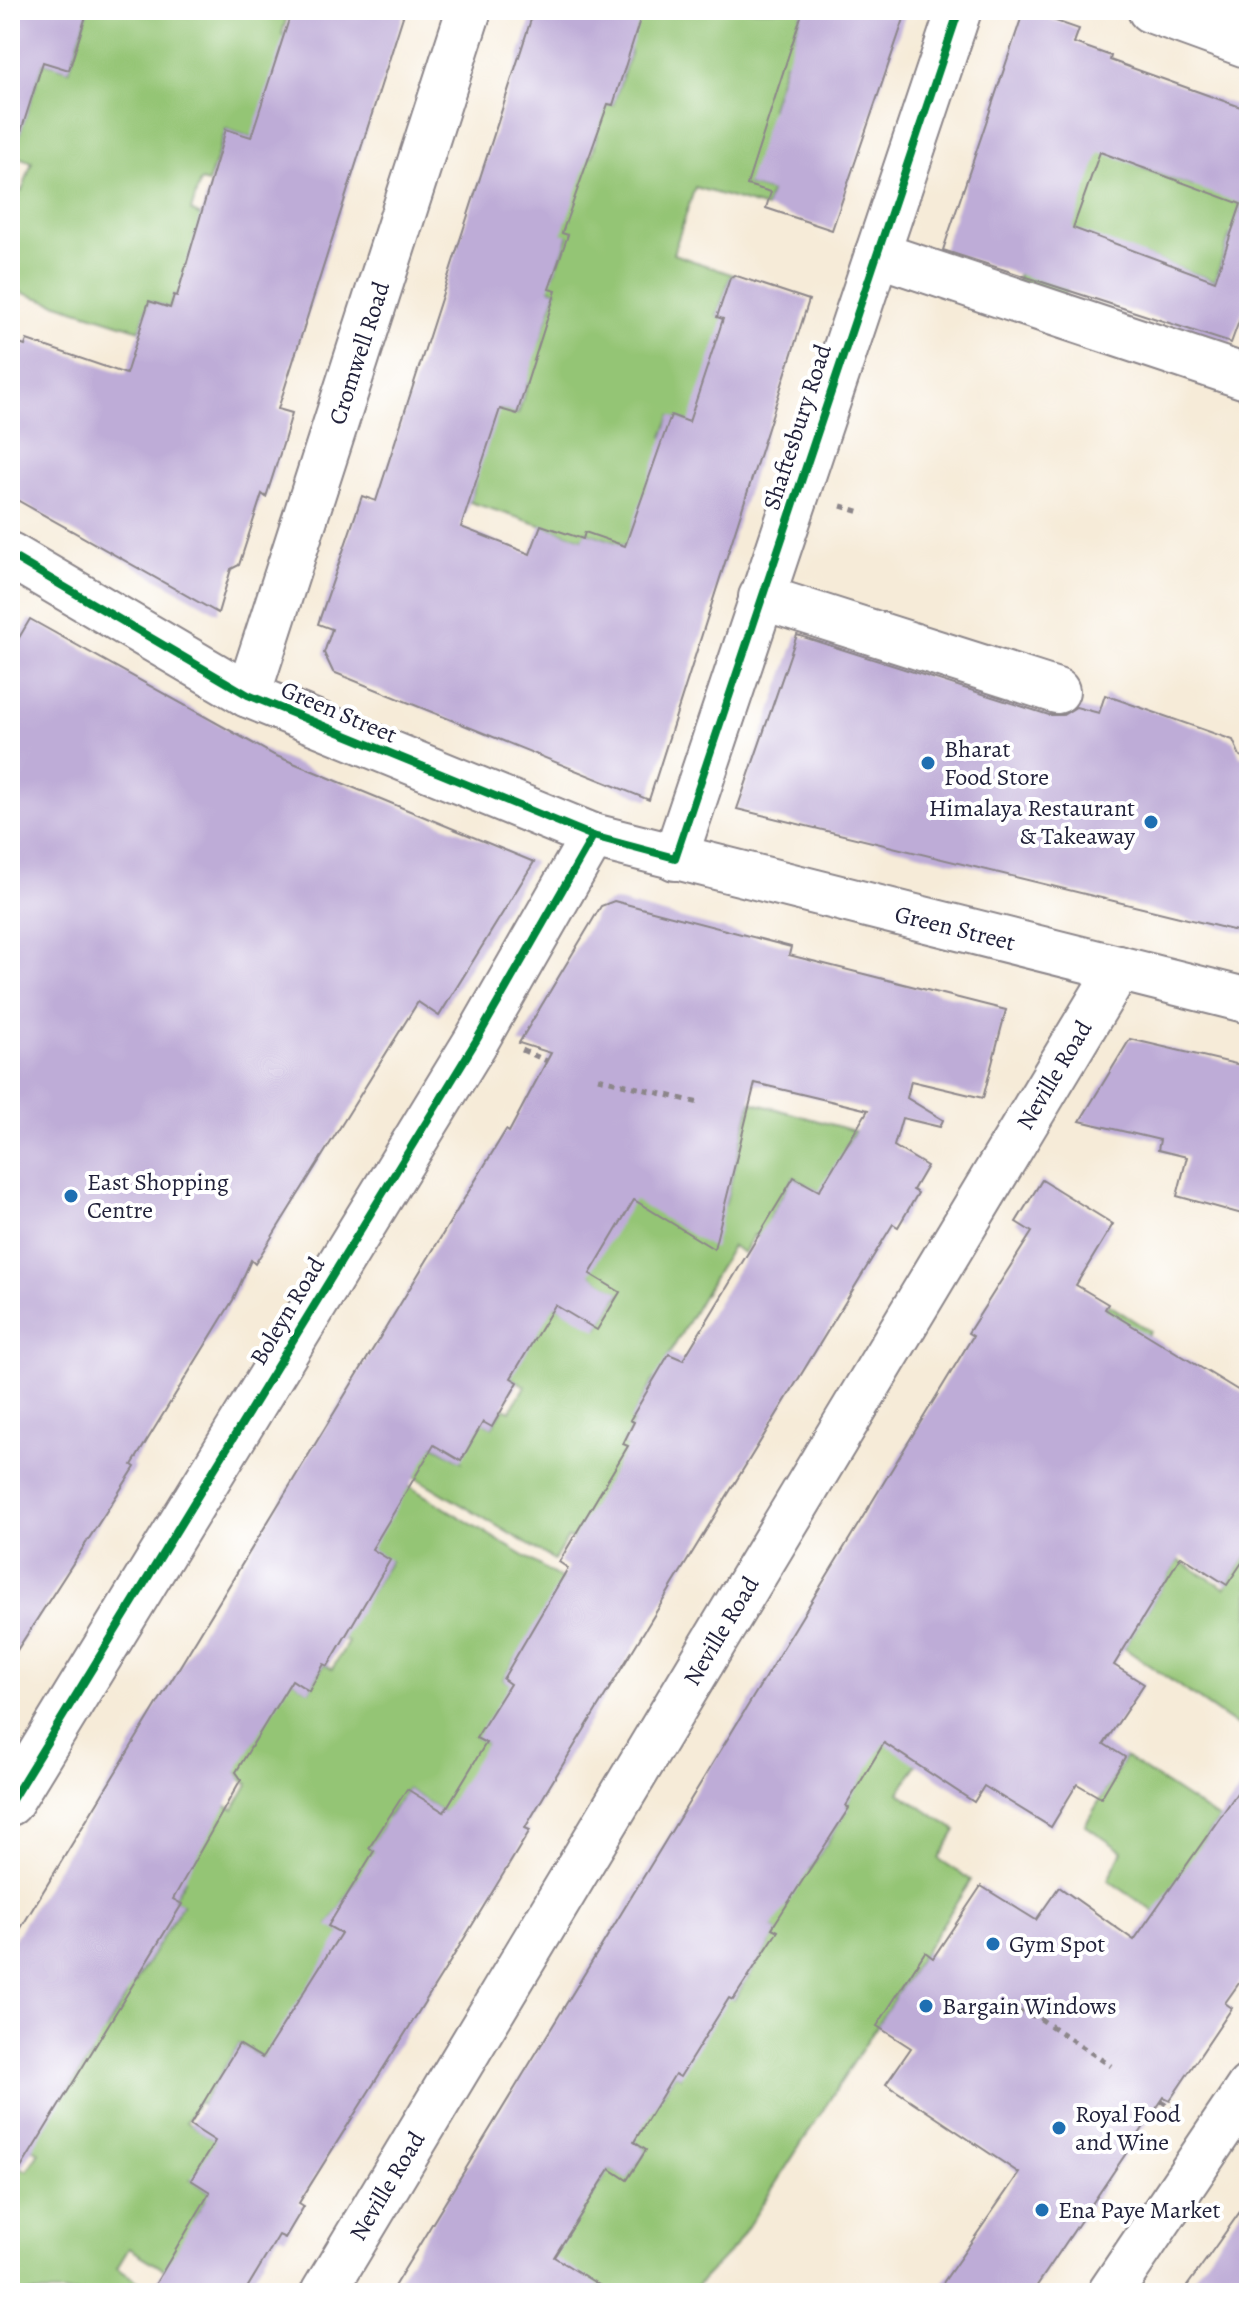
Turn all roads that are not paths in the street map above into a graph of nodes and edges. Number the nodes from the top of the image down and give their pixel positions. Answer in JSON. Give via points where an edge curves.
{"nodes":[{"id":1,"x":469,"y":10,"type":"edge"},
{"id":2,"x":959,"y":10,"type":"edge"},
{"id":3,"x":1150,"y":10,"type":"edge"},
{"id":4,"x":1239,"y":31,"type":"edge"},
{"id":5,"x":877,"y":254,"type":"junction"},
{"id":6,"x":1249,"y":378,"type":"edge"},
{"id":7,"x":11,"y":559,"type":"edge"},
{"id":8,"x":761,"y":597,"type":"junction"},
{"id":9,"x":1057,"y":691,"type":"dead end"},
{"id":10,"x":248,"y":695,"type":"junction"},
{"id":11,"x":593,"y":836,"type":"junction"},
{"id":12,"x":675,"y":858,"type":"junction"},
{"id":13,"x":1119,"y":968,"type":"junction"},
{"id":14,"x":1249,"y":1001,"type":"edge"},
{"id":15,"x":10,"y":1803,"type":"edge"},
{"id":16,"x":1249,"y":2087,"type":"edge"},
{"id":17,"x":323,"y":2293,"type":"edge"},
{"id":18,"x":1110,"y":2293,"type":"edge"}],
"edges":[{"from":1,"to":10,"type":"street","name":"Cromwell Road"},
{"from":2,"to":5,"type":"street","name":"Shaftesbury Road"},
{"from":3,"to":4,"type":"street"},
{"from":5,"to":6,"type":"street"},
{"from":5,"to":8,"type":"street","name":"Shaftesbury Road"},
{"from":7,"to":10,"type":"street","name":"Green Street"},
{"from":8,"to":9,"type":"street"},
{"from":8,"to":12,"type":"street","name":"Shaftesbury Road"},
{"from":10,"to":11,"type":"street","name":"Green Street"},
{"from":11,"to":12,"type":"street","name":"Green Street"},
{"from":11,"to":15,"type":"street","name":"Boleyn Road","via":[[476,1041]]},
{"from":12,"to":13,"type":"street","name":"Green Street"},
{"from":13,"to":14,"type":"street","name":"Green Street"},
{"from":13,"to":17,"type":"street","name":"Neville Road"},
{"from":16,"to":18,"type":"street"}]}
